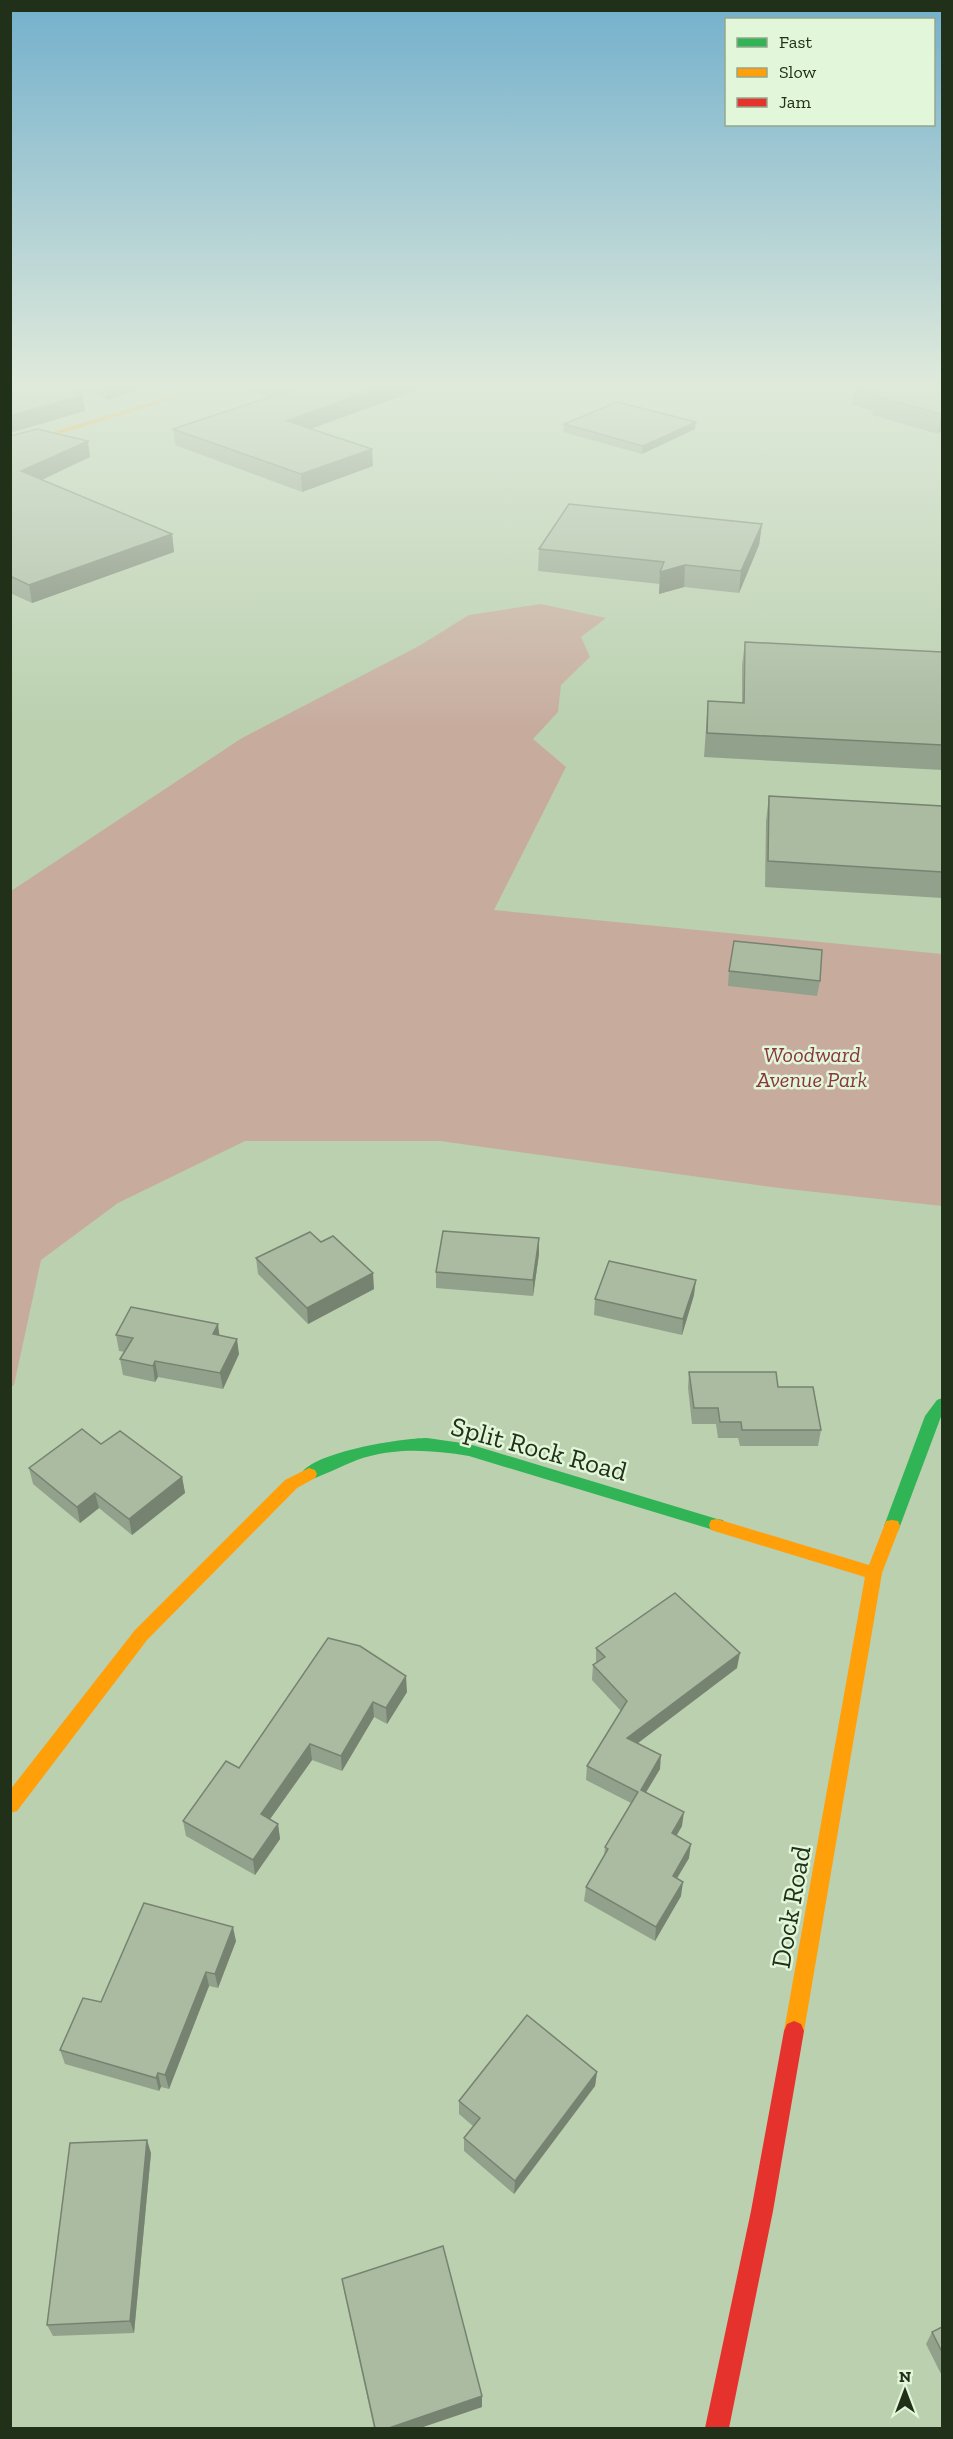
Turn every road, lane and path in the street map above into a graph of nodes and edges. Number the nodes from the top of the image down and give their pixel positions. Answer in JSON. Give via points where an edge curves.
{"nodes":[{"id":1,"x":942,"y":1404,"type":"edge"},
{"id":2,"x":874,"y":1573,"type":"junction"},
{"id":3,"x":10,"y":1805,"type":"edge"},
{"id":4,"x":717,"y":2428,"type":"edge"}],
"edges":[{"from":1,"to":2,"type":"street","name":"Dock Road","via":[[933,1416]]},
{"from":2,"to":3,"type":"street","name":"Split Rock Road","via":[[469,1450],[427,1444],[390,1446],[334,1461],[291,1484],[141,1635]]},
{"from":2,"to":4,"type":"street","name":"Dock Road","via":[[762,2211]]}]}
